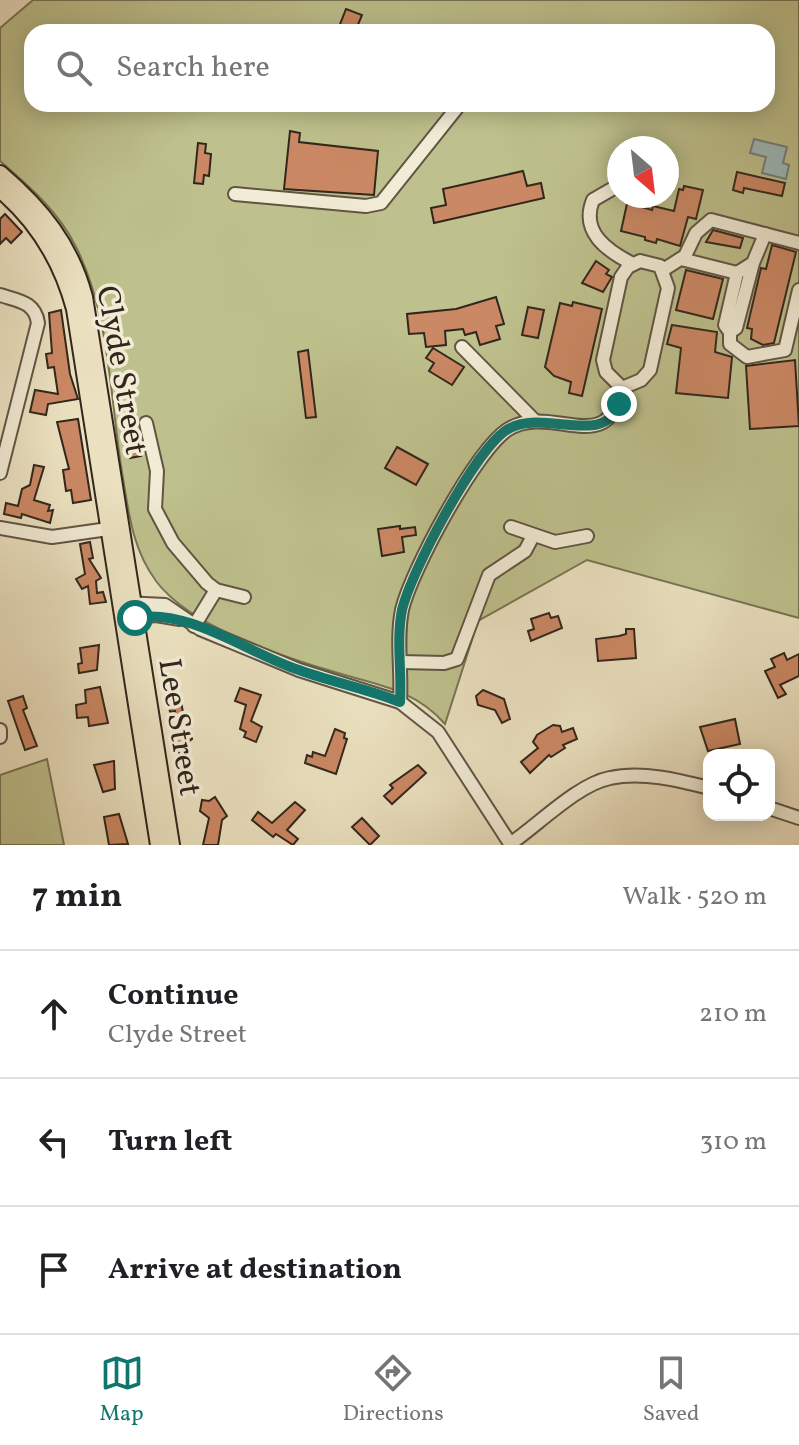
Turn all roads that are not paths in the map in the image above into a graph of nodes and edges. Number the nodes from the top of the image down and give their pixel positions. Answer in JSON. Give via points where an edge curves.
{"nodes":[{"id":1,"x":454,"y":112,"type":"edge"},
{"id":2,"x":3,"y":187,"type":"edge"},
{"id":3,"x":607,"y":192,"type":"edge"},
{"id":4,"x":235,"y":194,"type":"dead end"},
{"id":5,"x":765,"y":234,"type":"junction"},
{"id":6,"x":799,"y":243,"type":"edge"},
{"id":7,"x":681,"y":259,"type":"junction"},
{"id":8,"x":753,"y":263,"type":"junction"},
{"id":9,"x":633,"y":264,"type":"junction"},
{"id":10,"x":663,"y":270,"type":"junction"},
{"id":11,"x":737,"y":273,"type":"junction"},
{"id":12,"x":799,"y":290,"type":"edge"},
{"id":13,"x":0,"y":295,"type":"edge"},
{"id":14,"x":730,"y":332,"type":"junction"},
{"id":15,"x":462,"y":347,"type":"dead end"},
{"id":16,"x":622,"y":388,"type":"junction"},
{"id":17,"x":534,"y":420,"type":"junction"},
{"id":18,"x":146,"y":423,"type":"dead end"},
{"id":19,"x":0,"y":473,"type":"edge"},
{"id":20,"x":511,"y":527,"type":"dead end"},
{"id":21,"x":0,"y":528,"type":"edge"},
{"id":22,"x":115,"y":528,"type":"junction"},
{"id":23,"x":533,"y":536,"type":"junction"},
{"id":24,"x":587,"y":536,"type":"dead end"},
{"id":25,"x":216,"y":590,"type":"junction"},
{"id":26,"x":244,"y":597,"type":"dead end"},
{"id":27,"x":128,"y":610,"type":"junction"},
{"id":28,"x":194,"y":626,"type":"junction"},
{"id":29,"x":401,"y":662,"type":"junction"},
{"id":30,"x":400,"y":702,"type":"junction"},
{"id":31,"x":0,"y":730,"type":"edge"},
{"id":32,"x":0,"y":737,"type":"edge"},
{"id":33,"x":703,"y":787,"type":"edge"},
{"id":34,"x":775,"y":810,"type":"edge"},
{"id":35,"x":799,"y":818,"type":"edge"},
{"id":36,"x":511,"y":844,"type":"edge"},
{"id":37,"x":159,"y":845,"type":"edge"},
{"id":38,"x":171,"y":845,"type":"edge"}],
"edges":[{"from":1,"to":4,"type":"street","via":[[381,203]]},
{"from":2,"to":22,"type":"main road","name":"Clyde Street","via":[[55,230],[80,281]]},
{"from":3,"to":9,"type":"street","via":[[593,200],[590,224],[604,248]]},
{"from":5,"to":6,"type":"street"},
{"from":5,"to":7,"type":"street","via":[[711,220]]},
{"from":5,"to":8,"type":"street"},
{"from":7,"to":10,"type":"street"},
{"from":7,"to":11,"type":"street"},
{"from":8,"to":11,"type":"street"},
{"from":8,"to":14,"type":"street","via":[[736,328]]},
{"from":9,"to":10,"type":"street","via":[[650,262]]},
{"from":9,"to":16,"type":"street","via":[[621,277],[603,357],[606,372]]},
{"from":10,"to":16,"type":"street","via":[[668,288],[651,368],[641,380]]},
{"from":11,"to":14,"type":"street","via":[[725,325]]},
{"from":12,"to":14,"type":"street","via":[[785,350],[747,357],[730,344]]},
{"from":13,"to":19,"type":"street","via":[[30,304],[37,316]]},
{"from":15,"to":17,"type":"street"},
{"from":16,"to":17,"type":"street","via":[[617,410],[598,426]]},
{"from":17,"to":29,"type":"street","via":[[511,428],[492,444],[438,532],[403,608]]},
{"from":18,"to":25,"type":"street","via":[[157,471],[155,509],[178,550]]},
{"from":20,"to":23,"type":"street"},
{"from":21,"to":22,"type":"street","via":[[52,537]]},
{"from":22,"to":27,"type":"main road","name":"Clyde Street"},
{"from":23,"to":24,"type":"street","via":[[564,542]]},
{"from":23,"to":29,"type":"street","via":[[525,551],[489,575],[457,659]]},
{"from":25,"to":26,"type":"street"},
{"from":25,"to":28,"type":"street"},
{"from":27,"to":28,"type":"street"},
{"from":27,"to":37,"type":"main road","name":"Lee Street"},
{"from":27,"to":38,"type":"main road","name":"Lee Street"},
{"from":28,"to":30,"type":"street","via":[[299,670]]},
{"from":29,"to":30,"type":"street"},
{"from":30,"to":36,"type":"street","via":[[438,732]]},
{"from":31,"to":32,"type":"street"},
{"from":33,"to":36,"type":"street","via":[[656,777],[609,778]]},
{"from":34,"to":35,"type":"street"}]}
